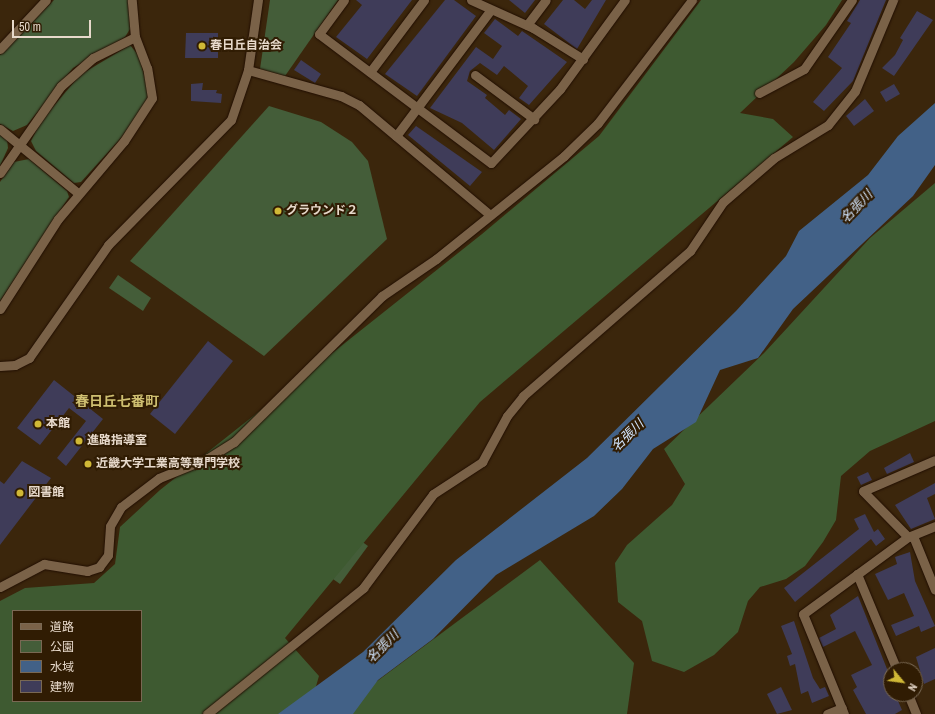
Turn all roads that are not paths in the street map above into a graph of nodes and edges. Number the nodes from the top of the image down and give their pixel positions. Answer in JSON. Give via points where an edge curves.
{"nodes":[{"id":1,"x":46,"y":0,"type":"edge"},
{"id":2,"x":132,"y":0,"type":"edge"},
{"id":3,"x":258,"y":0,"type":"edge"},
{"id":4,"x":344,"y":0,"type":"edge"},
{"id":5,"x":424,"y":0,"type":"edge"},
{"id":6,"x":471,"y":0,"type":"edge"},
{"id":7,"x":546,"y":0,"type":"edge"},
{"id":8,"x":625,"y":0,"type":"edge"},
{"id":9,"x":692,"y":0,"type":"edge"},
{"id":10,"x":852,"y":0,"type":"edge"},
{"id":11,"x":893,"y":0,"type":"edge"},
{"id":12,"x":490,"y":11,"type":"junction"},
{"id":13,"x":527,"y":25,"type":"junction"},
{"id":14,"x":135,"y":37,"type":"junction"},
{"id":15,"x":0,"y":49,"type":"edge"},
{"id":16,"x":583,"y":59,"type":"junction"},
{"id":17,"x":248,"y":70,"type":"junction"},
{"id":18,"x":370,"y":72,"type":"junction"},
{"id":19,"x":475,"y":75,"type":"dead end"},
{"id":20,"x":759,"y":93,"type":"dead end"},
{"id":21,"x":417,"y":107,"type":"junction"},
{"id":22,"x":534,"y":119,"type":"junction"},
{"id":23,"x":0,"y":128,"type":"edge"},
{"id":24,"x":396,"y":136,"type":"junction"},
{"id":25,"x":20,"y":143,"type":"junction"},
{"id":26,"x":0,"y":173,"type":"edge"},
{"id":27,"x":78,"y":193,"type":"junction"},
{"id":28,"x":490,"y":216,"type":"junction"},
{"id":29,"x":0,"y":309,"type":"edge"},
{"id":30,"x":0,"y":366,"type":"edge"},
{"id":31,"x":935,"y":460,"type":"edge"},
{"id":32,"x":935,"y":526,"type":"edge"},
{"id":33,"x":910,"y":536,"type":"junction"},
{"id":34,"x":857,"y":574,"type":"junction"},
{"id":35,"x":0,"y":587,"type":"edge"},
{"id":36,"x":935,"y":590,"type":"edge"},
{"id":37,"x":895,"y":662,"type":"edge"},
{"id":38,"x":911,"y":702,"type":"edge"},
{"id":39,"x":843,"y":711,"type":"edge"},
{"id":40,"x":207,"y":714,"type":"edge"},
{"id":41,"x":827,"y":714,"type":"edge"},
{"id":42,"x":916,"y":714,"type":"edge"}],
"edges":[{"from":1,"to":15,"type":"street"},
{"from":2,"to":14,"type":"street"},
{"from":3,"to":17,"type":"street"},
{"from":4,"to":18,"type":"street","via":[[320,34]]},
{"from":5,"to":18,"type":"street"},
{"from":6,"to":12,"type":"street"},
{"from":7,"to":13,"type":"street"},
{"from":8,"to":16,"type":"street"},
{"from":9,"to":28,"type":"street","via":[[598,123],[564,156]]},
{"from":10,"to":20,"type":"street","via":[[804,69]]},
{"from":11,"to":40,"type":"street","via":[[855,91],[828,125],[774,158],[729,198],[690,251],[523,396],[507,416],[482,462],[433,494],[363,588]]},
{"from":12,"to":13,"type":"street"},
{"from":12,"to":21,"type":"street"},
{"from":13,"to":16,"type":"street"},
{"from":14,"to":25,"type":"street","via":[[93,58],[77,71],[56,92]]},
{"from":14,"to":27,"type":"street","via":[[147,68],[152,98],[124,141]]},
{"from":16,"to":22,"type":"street"},
{"from":17,"to":24,"type":"street","via":[[341,96],[359,105]]},
{"from":17,"to":30,"type":"street","via":[[241,97],[225,128],[108,245],[29,358],[16,365]]},
{"from":18,"to":21,"type":"street"},
{"from":19,"to":22,"type":"street"},
{"from":21,"to":22,"type":"street","via":[[491,163]]},
{"from":21,"to":24,"type":"street"},
{"from":23,"to":25,"type":"street"},
{"from":24,"to":28,"type":"street"},
{"from":25,"to":26,"type":"street"},
{"from":25,"to":27,"type":"street"},
{"from":27,"to":29,"type":"street"},
{"from":28,"to":35,"type":"street","via":[[382,296],[234,442],[208,458],[159,478],[120,507],[110,526],[108,555],[99,567],[88,571],[44,564]]},
{"from":31,"to":33,"type":"street","via":[[863,491]]},
{"from":32,"to":33,"type":"street"},
{"from":33,"to":34,"type":"street"},
{"from":33,"to":36,"type":"street"},
{"from":34,"to":37,"type":"street"},
{"from":34,"to":39,"type":"street","via":[[803,614]]},
{"from":38,"to":42,"type":"street"},
{"from":39,"to":41,"type":"street"}]}
